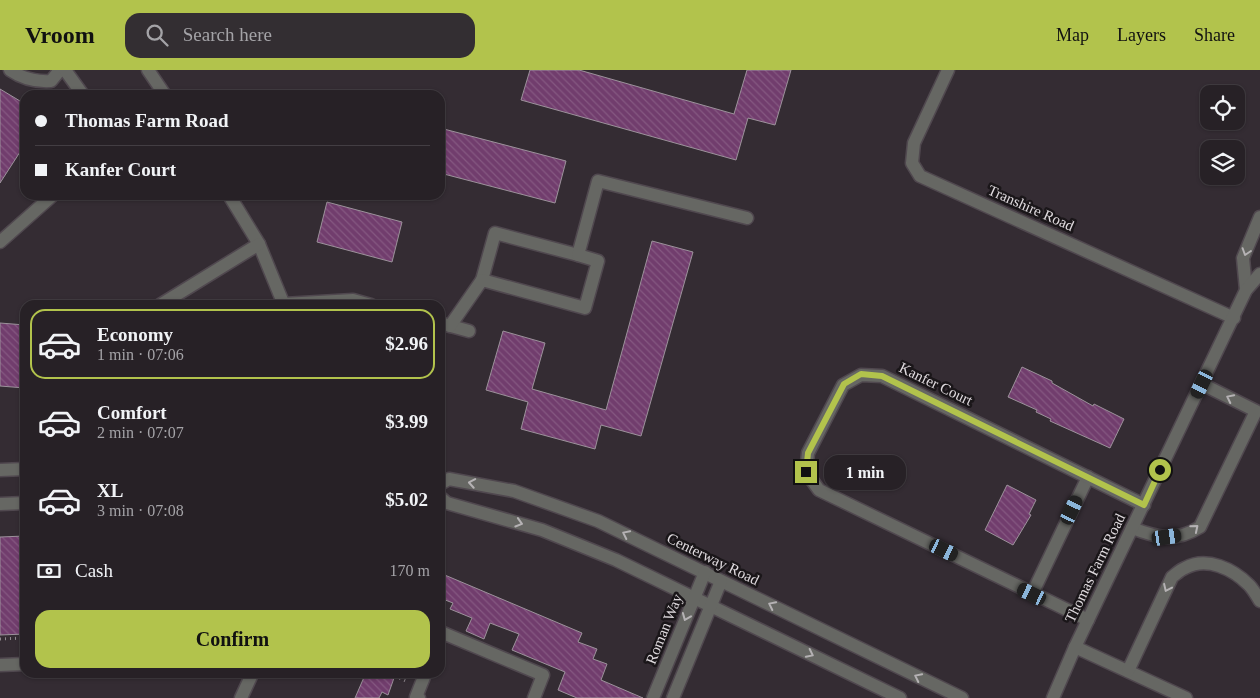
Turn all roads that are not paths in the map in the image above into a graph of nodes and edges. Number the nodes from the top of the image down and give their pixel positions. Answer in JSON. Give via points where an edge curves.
{"nodes":[{"id":1,"x":10,"y":70,"type":"edge"},
{"id":2,"x":60,"y":70,"type":"edge"},
{"id":3,"x":66,"y":70,"type":"edge"},
{"id":4,"x":148,"y":70,"type":"edge"},
{"id":5,"x":948,"y":70,"type":"edge"},
{"id":6,"x":80,"y":90,"type":"edge"},
{"id":7,"x":162,"y":90,"type":"edge"},
{"id":8,"x":47,"y":200,"type":"edge"},
{"id":9,"x":232,"y":200,"type":"edge"},
{"id":10,"x":1260,"y":217,"type":"edge"},
{"id":11,"x":747,"y":218,"type":"dead end"},
{"id":12,"x":0,"y":242,"type":"edge"},
{"id":13,"x":259,"y":244,"type":"junction"},
{"id":14,"x":578,"y":255,"type":"junction"},
{"id":15,"x":1260,"y":274,"type":"edge"},
{"id":16,"x":482,"y":280,"type":"junction"},
{"id":17,"x":1246,"y":290,"type":"junction"},
{"id":18,"x":168,"y":300,"type":"edge"},
{"id":19,"x":282,"y":300,"type":"edge"},
{"id":20,"x":1234,"y":318,"type":"junction"},
{"id":21,"x":445,"y":324,"type":"edge"},
{"id":22,"x":469,"y":331,"type":"dead end"},
{"id":23,"x":1202,"y":384,"type":"junction"},
{"id":24,"x":1258,"y":407,"type":"edge"},
{"id":25,"x":20,"y":469,"type":"edge"},
{"id":26,"x":0,"y":470,"type":"edge"},
{"id":27,"x":1088,"y":477,"type":"junction"},
{"id":28,"x":445,"y":482,"type":"edge"},
{"id":29,"x":445,"y":501,"type":"edge"},
{"id":30,"x":20,"y":503,"type":"edge"},
{"id":31,"x":0,"y":504,"type":"edge"},
{"id":32,"x":1144,"y":505,"type":"junction"},
{"id":33,"x":1132,"y":528,"type":"junction"},
{"id":34,"x":705,"y":572,"type":"junction"},
{"id":35,"x":721,"y":581,"type":"junction"},
{"id":36,"x":1032,"y":594,"type":"junction"},
{"id":37,"x":694,"y":598,"type":"junction"},
{"id":38,"x":1260,"y":601,"type":"edge"},
{"id":39,"x":711,"y":606,"type":"junction"},
{"id":40,"x":1088,"y":620,"type":"junction"},
{"id":41,"x":445,"y":634,"type":"edge"},
{"id":42,"x":1075,"y":647,"type":"junction"},
{"id":43,"x":20,"y":664,"type":"edge"},
{"id":44,"x":0,"y":665,"type":"edge"},
{"id":45,"x":1128,"y":671,"type":"junction"},
{"id":46,"x":250,"y":678,"type":"edge"},
{"id":47,"x":424,"y":678,"type":"edge"},
{"id":48,"x":419,"y":693,"type":"edge"},
{"id":49,"x":241,"y":698,"type":"edge"},
{"id":50,"x":534,"y":698,"type":"edge"},
{"id":51,"x":653,"y":698,"type":"edge"},
{"id":52,"x":672,"y":698,"type":"edge"},
{"id":53,"x":900,"y":698,"type":"edge"},
{"id":54,"x":962,"y":698,"type":"edge"},
{"id":55,"x":1053,"y":698,"type":"edge"},
{"id":56,"x":1186,"y":698,"type":"edge"}],
"edges":[{"from":1,"to":2,"type":"street","via":[[35,82],[51,81]]},
{"from":3,"to":6,"type":"street"},
{"from":4,"to":7,"type":"street"},
{"from":5,"to":20,"type":"street","name":"Transhire Road","via":[[914,143],[912,163],[920,176]]},
{"from":8,"to":12,"type":"street"},
{"from":9,"to":13,"type":"street"},
{"from":10,"to":17,"type":"street","name":"Thomas Farm Road","one_way":true,"via":[[1243,258]]},
{"from":11,"to":14,"type":"street","via":[[598,180]]},
{"from":13,"to":18,"type":"street"},
{"from":13,"to":19,"type":"street"},
{"from":14,"to":16,"type":"street","via":[[495,233]]},
{"from":14,"to":16,"type":"street","via":[[598,261],[585,308]]},
{"from":15,"to":17,"type":"street","name":"Thomas Farm Road"},
{"from":16,"to":21,"type":"street"},
{"from":17,"to":20,"type":"street","name":"Thomas Farm Road"},
{"from":20,"to":23,"type":"street","name":"Thomas Farm Road"},
{"from":21,"to":22,"type":"street"},
{"from":24,"to":23,"type":"street","one_way":true},
{"from":23,"to":32,"type":"street","name":"Thomas Farm Road"},
{"from":33,"to":24,"type":"street","one_way":true,"via":[[1167,537],[1187,535],[1200,527]]},
{"from":25,"to":26,"type":"street"},
{"from":27,"to":32,"type":"street","name":"Kanfer Court"},
{"from":27,"to":36,"type":"street"},
{"from":27,"to":36,"type":"street","name":"Kanfer Court","via":[[882,376],[861,374],[844,384],[808,453],[806,472],[819,490]]},
{"from":34,"to":28,"type":"street","name":"Centerway Road","one_way":true,"via":[[598,521],[514,491],[450,479]]},
{"from":29,"to":37,"type":"street","one_way":true,"via":[[551,534],[616,560]]},
{"from":30,"to":31,"type":"street"},
{"from":32,"to":33,"type":"street","name":"Thomas Farm Road"},
{"from":33,"to":40,"type":"street","name":"Thomas Farm Road"},
{"from":34,"to":35,"type":"street","name":"Centerway Road"},
{"from":34,"to":37,"type":"street","name":"Roman Way"},
{"from":35,"to":39,"type":"street"},
{"from":54,"to":35,"type":"street","name":"Centerway Road","one_way":true},
{"from":36,"to":40,"type":"street","name":"Kanfer Court"},
{"from":37,"to":39,"type":"street"},
{"from":37,"to":51,"type":"street","name":"Roman Way","one_way":true},
{"from":38,"to":45,"type":"street","one_way":true,"via":[[1250,585],[1217,564],[1185,567],[1172,577]]},
{"from":39,"to":52,"type":"street"},
{"from":39,"to":53,"type":"street","one_way":true},
{"from":40,"to":42,"type":"street","name":"Thomas Farm Road"},
{"from":41,"to":50,"type":"street","via":[[543,675]]},
{"from":42,"to":45,"type":"street"},
{"from":42,"to":55,"type":"street","name":"Thomas Farm Road"},
{"from":43,"to":44,"type":"street"},
{"from":45,"to":56,"type":"street"},
{"from":46,"to":49,"type":"street"},
{"from":47,"to":48,"type":"street"}]}
